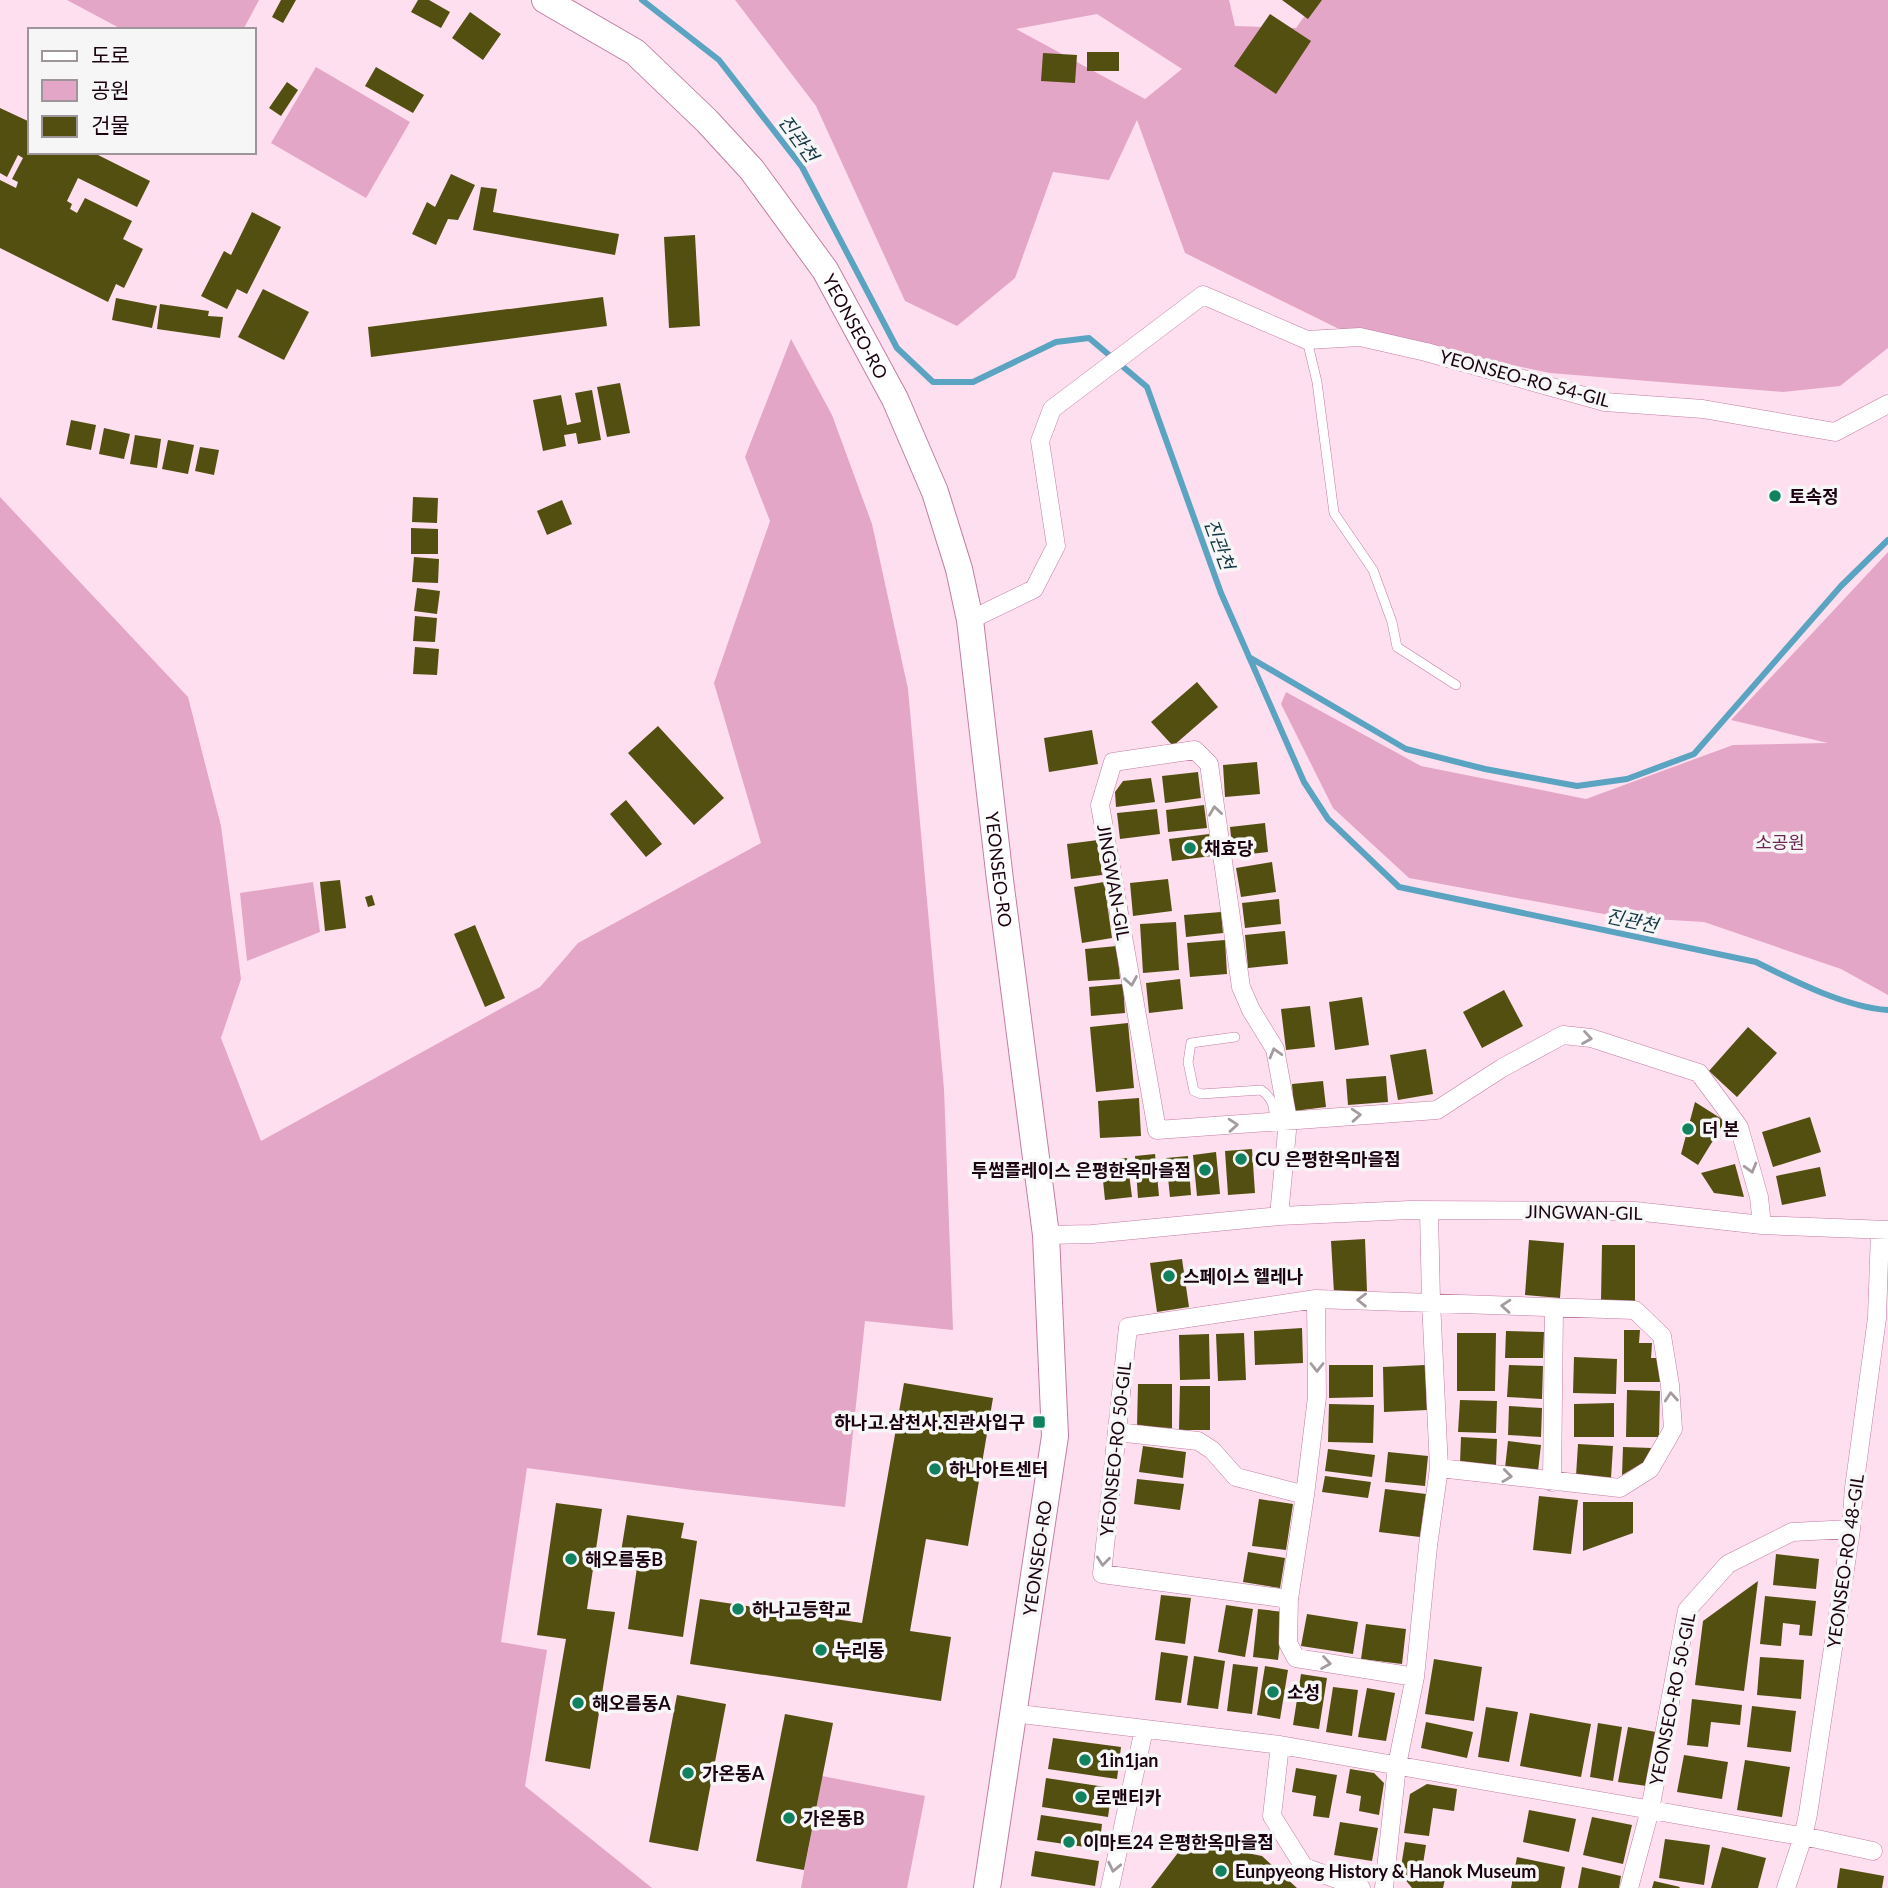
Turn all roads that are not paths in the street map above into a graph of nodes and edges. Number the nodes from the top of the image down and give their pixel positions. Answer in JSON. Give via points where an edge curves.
{"nodes":[{"id":1,"x":545,"y":0,"type":"edge"},
{"id":2,"x":1307,"y":340,"type":"junction"},
{"id":3,"x":1888,"y":404,"type":"edge"},
{"id":4,"x":970,"y":620,"type":"junction"},
{"id":5,"x":1456,"y":685,"type":"dead end"},
{"id":6,"x":1235,"y":1037,"type":"dead end"},
{"id":7,"x":1281,"y":1121,"type":"junction"},
{"id":8,"x":1429,"y":1212,"type":"junction"},
{"id":9,"x":1279,"y":1216,"type":"junction"},
{"id":10,"x":1762,"y":1225,"type":"junction"},
{"id":11,"x":1884,"y":1231,"type":"edge"},
{"id":12,"x":1045,"y":1235,"type":"junction"},
{"id":13,"x":1316,"y":1298,"type":"junction"},
{"id":14,"x":1431,"y":1301,"type":"junction"},
{"id":15,"x":1554,"y":1309,"type":"junction"},
{"id":16,"x":1117,"y":1432,"type":"junction"},
{"id":17,"x":1439,"y":1468,"type":"junction"},
{"id":18,"x":1552,"y":1482,"type":"junction"},
{"id":19,"x":1305,"y":1495,"type":"junction"},
{"id":20,"x":1851,"y":1529,"type":"junction"},
{"id":21,"x":1289,"y":1599,"type":"junction"},
{"id":22,"x":1415,"y":1677,"type":"junction"},
{"id":23,"x":1012,"y":1713,"type":"junction"},
{"id":24,"x":1144,"y":1728,"type":"junction"},
{"id":25,"x":1280,"y":1745,"type":"junction"},
{"id":26,"x":1397,"y":1765,"type":"junction"},
{"id":27,"x":1650,"y":1810,"type":"junction"},
{"id":28,"x":1803,"y":1836,"type":"junction"},
{"id":29,"x":1873,"y":1851,"type":"dead end"},
{"id":30,"x":987,"y":1888,"type":"edge"},
{"id":31,"x":1110,"y":1888,"type":"edge"},
{"id":32,"x":1361,"y":1888,"type":"edge"},
{"id":33,"x":1384,"y":1888,"type":"edge"},
{"id":34,"x":1629,"y":1888,"type":"edge"},
{"id":35,"x":1786,"y":1888,"type":"edge"}],
"edges":[{"from":1,"to":4,"type":"main road","name":"YEONSEO-RO","via":[[644,60],[752,170],[825,270],[895,399],[934,492]]},
{"from":2,"to":3,"type":"street","name":"YEONSEO-RO 54-GIL","via":[[1360,337],[1605,402],[1703,409],[1835,432]]},
{"from":2,"to":4,"type":"street","name":"YEONSEO-RO 54-GIL","via":[[1203,295],[1052,409],[1040,441],[1056,546],[1034,589]]},
{"from":2,"to":5,"type":"lane","via":[[1334,513],[1373,570],[1397,647]]},
{"from":4,"to":12,"type":"main road","name":"YEONSEO-RO"},
{"from":6,"to":7,"type":"lane","via":[[1191,1043],[1188,1062],[1194,1091],[1261,1090]]},
{"from":7,"to":7,"type":"street","name":"JINGWAN-GIL","one_way":true,"via":[[1275,1048],[1241,987],[1209,764],[1195,750],[1113,762],[1100,805],[1157,1130]]},
{"from":7,"to":9,"type":"street","name":"JINGWAN-GIL"},
{"from":7,"to":10,"type":"street","name":"JINGWAN-GIL","one_way":true,"via":[[1437,1110],[1563,1035],[1591,1038],[1699,1073],[1739,1127]]},
{"from":8,"to":9,"type":"street","name":"JINGWAN-GIL"},
{"from":8,"to":10,"type":"street","name":"JINGWAN-GIL","via":[[1635,1211]]},
{"from":8,"to":14,"type":"street"},
{"from":9,"to":12,"type":"street","name":"JINGWAN-GIL"},
{"from":10,"to":11,"type":"street","name":"JINGWAN-GIL"},
{"from":11,"to":20,"type":"street","name":"YEONSEO-RO 48-GIL"},
{"from":12,"to":23,"type":"main road","name":"YEONSEO-RO","via":[[1055,1436]]},
{"from":14,"to":13,"type":"street","name":"YEONSEO-RO 50-GIL","one_way":true},
{"from":13,"to":16,"type":"street","name":"YEONSEO-RO 50-GIL","via":[[1128,1327]]},
{"from":13,"to":19,"type":"street","one_way":true,"via":[[1317,1397]]},
{"from":15,"to":14,"type":"street","name":"YEONSEO-RO 50-GIL","one_way":true},
{"from":14,"to":17,"type":"street"},
{"from":15,"to":18,"type":"street"},
{"from":18,"to":15,"type":"street","name":"YEONSEO-RO 50-GIL","one_way":true,"via":[[1620,1488],[1650,1469],[1673,1429],[1662,1336],[1635,1310]]},
{"from":16,"to":19,"type":"street","via":[[1198,1441],[1236,1477]]},
{"from":16,"to":21,"type":"street","name":"YEONSEO-RO 50-GIL","one_way":true,"via":[[1102,1574]]},
{"from":17,"to":18,"type":"street","name":"YEONSEO-RO 50-GIL","one_way":true},
{"from":17,"to":22,"type":"street"},
{"from":19,"to":21,"type":"street"},
{"from":20,"to":27,"type":"street","name":"YEONSEO-RO 50-GIL","via":[[1792,1532],[1728,1564],[1687,1610]]},
{"from":20,"to":28,"type":"street","name":"YEONSEO-RO 48-GIL"},
{"from":21,"to":22,"type":"street","one_way":true,"via":[[1288,1643],[1296,1658]]},
{"from":22,"to":26,"type":"street"},
{"from":23,"to":24,"type":"street","name":"YEONSEO-RO 50-GIL"},
{"from":23,"to":30,"type":"main road","name":"YEONSEO-RO"},
{"from":24,"to":25,"type":"street","name":"YEONSEO-RO 50-GIL"},
{"from":24,"to":31,"type":"street","one_way":true},
{"from":25,"to":26,"type":"street","name":"YEONSEO-RO 50-GIL"},
{"from":25,"to":32,"type":"street","via":[[1272,1816],[1304,1867]]},
{"from":26,"to":27,"type":"street","name":"YEONSEO-RO 50-GIL"},
{"from":26,"to":33,"type":"street"},
{"from":27,"to":28,"type":"street","name":"YEONSEO-RO 50-GIL"},
{"from":27,"to":34,"type":"street","name":"YEONSEO-RO 50-GIL"},
{"from":28,"to":29,"type":"street","name":"YEONSEO-RO 50-GIL"},
{"from":28,"to":35,"type":"street","name":"YEONSEO-RO 48-GIL"}]}
